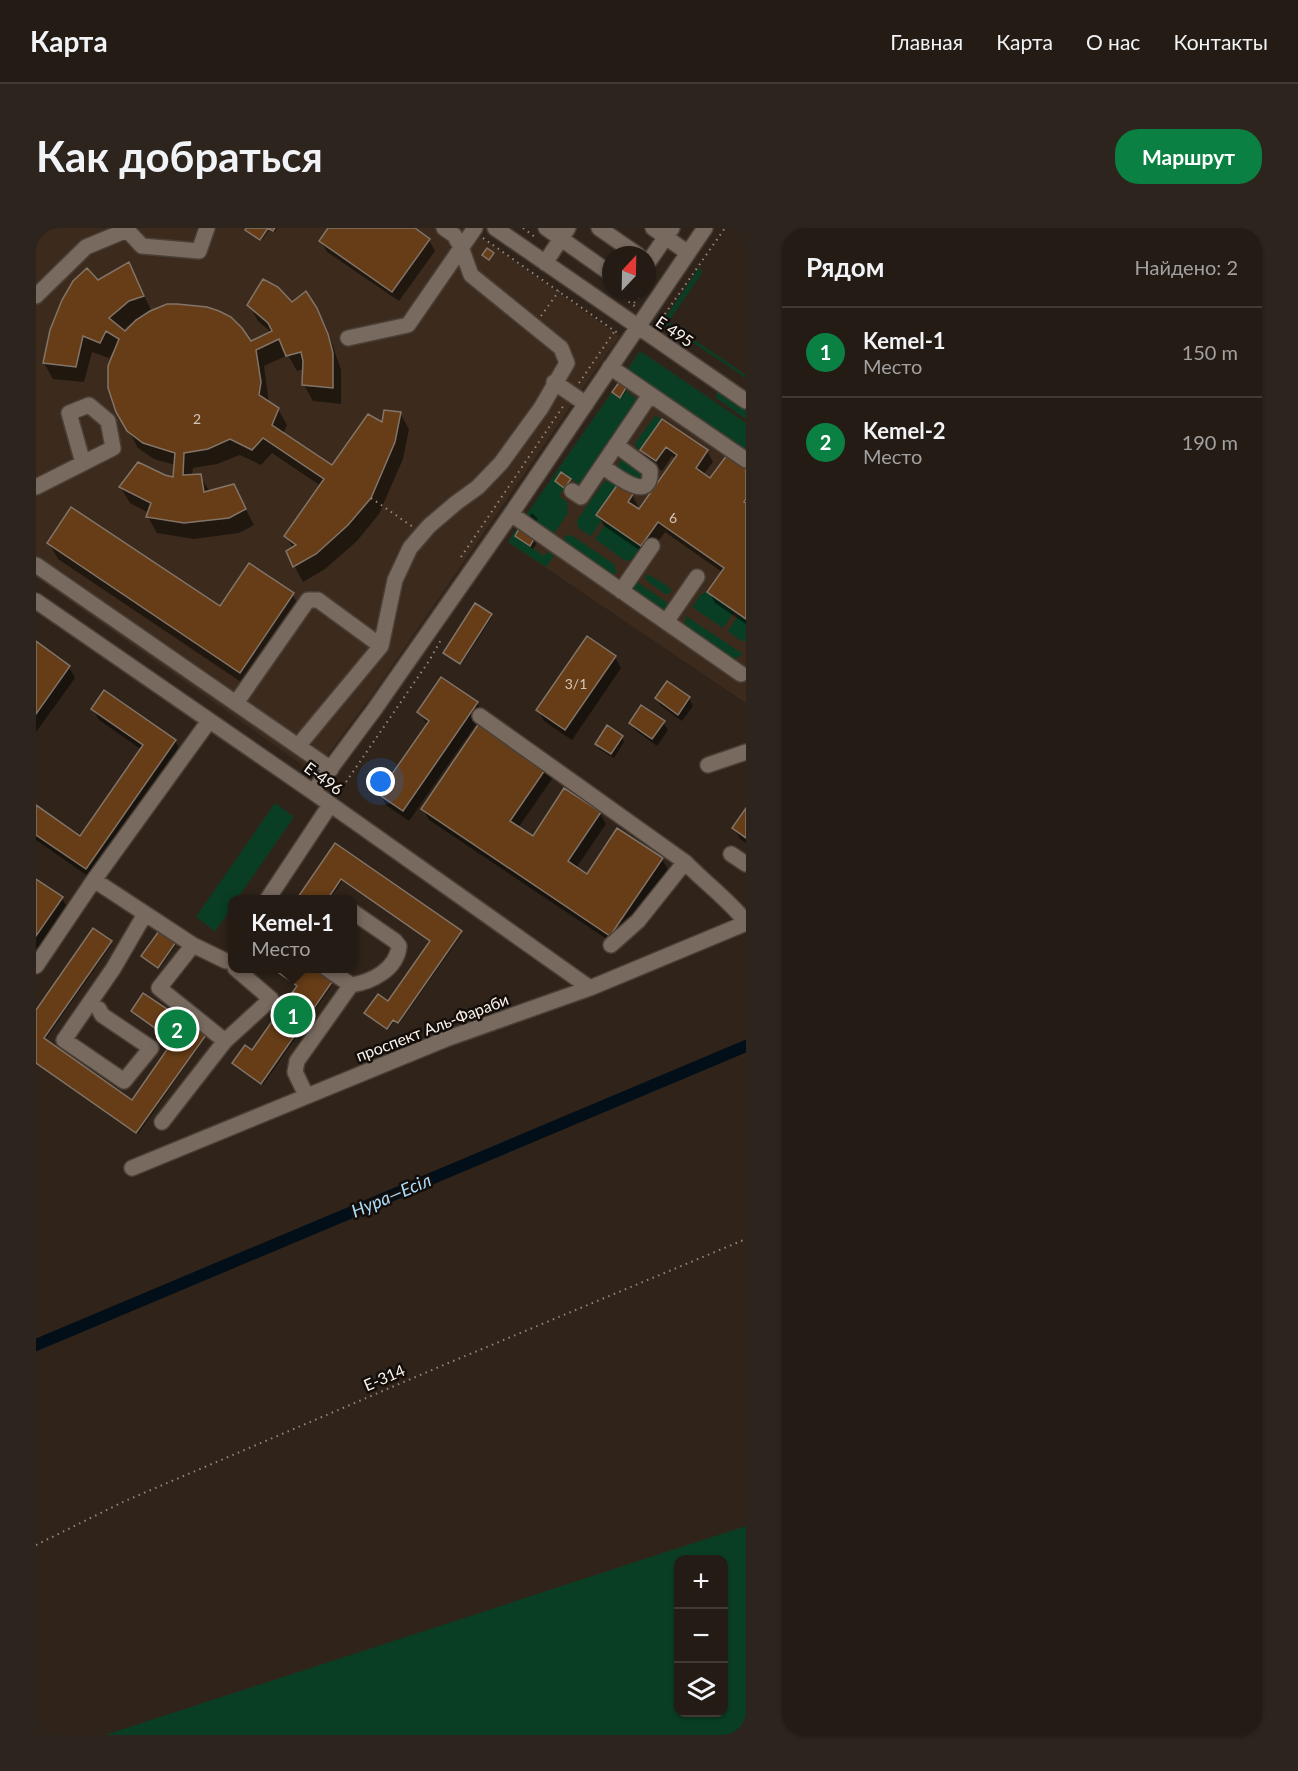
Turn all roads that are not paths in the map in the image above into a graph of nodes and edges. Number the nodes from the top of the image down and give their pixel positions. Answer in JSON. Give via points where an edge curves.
{"nodes":[{"id":1,"x":207,"y":228,"type":"edge"},
{"id":2,"x":444,"y":228,"type":"edge"},
{"id":3,"x":495,"y":228,"type":"edge"},
{"id":4,"x":546,"y":228,"type":"edge"},
{"id":5,"x":599,"y":228,"type":"edge"},
{"id":6,"x":653,"y":228,"type":"edge"},
{"id":7,"x":705,"y":228,"type":"edge"},
{"id":8,"x":474,"y":230,"type":"edge"},
{"id":9,"x":669,"y":232,"type":"edge"},
{"id":10,"x":564,"y":233,"type":"edge"},
{"id":11,"x":624,"y":246,"type":"edge"},
{"id":12,"x":461,"y":247,"type":"junction"},
{"id":13,"x":656,"y":248,"type":"edge"},
{"id":14,"x":688,"y":253,"type":"junction"},
{"id":15,"x":545,"y":263,"type":"junction"},
{"id":16,"x":602,"y":266,"type":"edge"},
{"id":17,"x":36,"y":296,"type":"edge"},
{"id":18,"x":637,"y":327,"type":"junction"},
{"id":19,"x":348,"y":338,"type":"dead end"},
{"id":20,"x":610,"y":367,"type":"junction"},
{"id":21,"x":554,"y":382,"type":"junction"},
{"id":22,"x":650,"y":395,"type":"junction"},
{"id":23,"x":746,"y":401,"type":"edge"},
{"id":24,"x":586,"y":404,"type":"junction"},
{"id":25,"x":616,"y":445,"type":"junction"},
{"id":26,"x":746,"y":460,"type":"edge"},
{"id":27,"x":83,"y":463,"type":"dead end"},
{"id":28,"x":602,"y":466,"type":"junction"},
{"id":29,"x":36,"y":487,"type":"edge"},
{"id":30,"x":572,"y":491,"type":"dead end"},
{"id":31,"x":511,"y":514,"type":"junction"},
{"id":32,"x":652,"y":546,"type":"dead end"},
{"id":33,"x":36,"y":565,"type":"edge"},
{"id":34,"x":697,"y":577,"type":"dead end"},
{"id":35,"x":621,"y":591,"type":"junction"},
{"id":36,"x":36,"y":601,"type":"edge"},
{"id":37,"x":666,"y":622,"type":"junction"},
{"id":38,"x":381,"y":646,"type":"junction"},
{"id":39,"x":741,"y":674,"type":"dead end"},
{"id":40,"x":236,"y":703,"type":"junction"},
{"id":41,"x":480,"y":717,"type":"dead end"},
{"id":42,"x":209,"y":721,"type":"junction"},
{"id":43,"x":298,"y":746,"type":"junction"},
{"id":44,"x":746,"y":752,"type":"edge"},
{"id":45,"x":708,"y":765,"type":"dead end"},
{"id":46,"x":332,"y":769,"type":"junction"},
{"id":47,"x":314,"y":792,"type":"junction"},
{"id":48,"x":330,"y":805,"type":"junction"},
{"id":49,"x":731,"y":854,"type":"dead end"},
{"id":50,"x":686,"y":862,"type":"junction"},
{"id":51,"x":746,"y":864,"type":"edge"},
{"id":52,"x":94,"y":880,"type":"junction"},
{"id":53,"x":270,"y":895,"type":"edge"},
{"id":54,"x":145,"y":914,"type":"junction"},
{"id":55,"x":357,"y":915,"type":"edge"},
{"id":56,"x":746,"y":923,"type":"edge"},
{"id":57,"x":193,"y":945,"type":"junction"},
{"id":58,"x":610,"y":945,"type":"dead end"},
{"id":59,"x":228,"y":960,"type":"edge"},
{"id":60,"x":36,"y":966,"type":"edge"},
{"id":61,"x":244,"y":973,"type":"edge"},
{"id":62,"x":333,"y":973,"type":"edge"},
{"id":63,"x":351,"y":985,"type":"junction"},
{"id":64,"x":590,"y":988,"type":"junction"},
{"id":65,"x":99,"y":1009,"type":"dead end"},
{"id":66,"x":225,"y":1041,"type":"junction"},
{"id":67,"x":306,"y":1095,"type":"junction"},
{"id":68,"x":162,"y":1122,"type":"dead end"},
{"id":69,"x":132,"y":1168,"type":"dead end"}],
"edges":[{"from":1,"to":17,"type":"street","via":[[199,251],[142,246],[128,230],[86,247]]},
{"from":2,"to":12,"type":"street"},
{"from":3,"to":15,"type":"street","name":"E 495"},
{"from":4,"to":10,"type":"street"},
{"from":5,"to":11,"type":"street"},
{"from":6,"to":9,"type":"street"},
{"from":7,"to":14,"type":"street"},
{"from":8,"to":12,"type":"street"},
{"from":9,"to":13,"type":"street"},
{"from":9,"to":14,"type":"street"},
{"from":10,"to":15,"type":"street"},
{"from":10,"to":16,"type":"street"},
{"from":12,"to":19,"type":"street","via":[[408,325]]},
{"from":12,"to":21,"type":"street","via":[[471,275],[561,348],[567,363]]},
{"from":14,"to":18,"type":"street"},
{"from":15,"to":18,"type":"street","name":"E 495","via":[[563,285]]},
{"from":18,"to":20,"type":"street"},
{"from":18,"to":23,"type":"street","name":"E 495"},
{"from":20,"to":22,"type":"street"},
{"from":20,"to":24,"type":"street"},
{"from":21,"to":24,"type":"street"},
{"from":21,"to":38,"type":"street","via":[[541,408],[501,463],[410,548],[395,580]]},
{"from":22,"to":25,"type":"street"},
{"from":22,"to":26,"type":"street"},
{"from":24,"to":31,"type":"street"},
{"from":25,"to":28,"type":"street"},
{"from":25,"to":28,"type":"street","via":[[650,470],[648,482],[635,488]]},
{"from":27,"to":29,"type":"street"},
{"from":28,"to":30,"type":"street","via":[[581,497]]},
{"from":31,"to":35,"type":"street"},
{"from":31,"to":46,"type":"street"},
{"from":32,"to":35,"type":"street"},
{"from":33,"to":40,"type":"street"},
{"from":34,"to":37,"type":"street"},
{"from":35,"to":37,"type":"street"},
{"from":36,"to":42,"type":"street","name":"E-496"},
{"from":37,"to":39,"type":"street"},
{"from":38,"to":40,"type":"street","via":[[318,600],[308,600]]},
{"from":38,"to":43,"type":"street"},
{"from":40,"to":43,"type":"street"},
{"from":41,"to":50,"type":"street"},
{"from":42,"to":47,"type":"street","name":"E-496"},
{"from":42,"to":52,"type":"street"},
{"from":43,"to":46,"type":"street"},
{"from":44,"to":45,"type":"street"},
{"from":46,"to":47,"type":"street"},
{"from":47,"to":48,"type":"street","name":"E-496"},
{"from":48,"to":53,"type":"street"},
{"from":48,"to":64,"type":"street","name":"E-496"},
{"from":49,"to":51,"type":"street"},
{"from":50,"to":56,"type":"street","via":[[733,905]]},
{"from":50,"to":58,"type":"street","via":[[638,921]]},
{"from":52,"to":54,"type":"street"},
{"from":52,"to":60,"type":"street"},
{"from":54,"to":57,"type":"street"},
{"from":54,"to":65,"type":"street","via":[[64,1040],[124,1081],[151,1048]]},
{"from":55,"to":63,"type":"street","via":[[399,946],[385,972]]},
{"from":56,"to":64,"type":"street","name":"проспект Аль-Фараби"},
{"from":57,"to":59,"type":"street"},
{"from":57,"to":66,"type":"street","via":[[159,988]]},
{"from":61,"to":66,"type":"street","via":[[271,999]]},
{"from":62,"to":63,"type":"street"},
{"from":63,"to":67,"type":"street","via":[[297,1061],[296,1072]]},
{"from":64,"to":67,"type":"street","name":"проспект Аль-Фараби","via":[[446,1039]]},
{"from":66,"to":68,"type":"street"},
{"from":67,"to":69,"type":"street","name":"проспект Аль-Фараби"}]}
